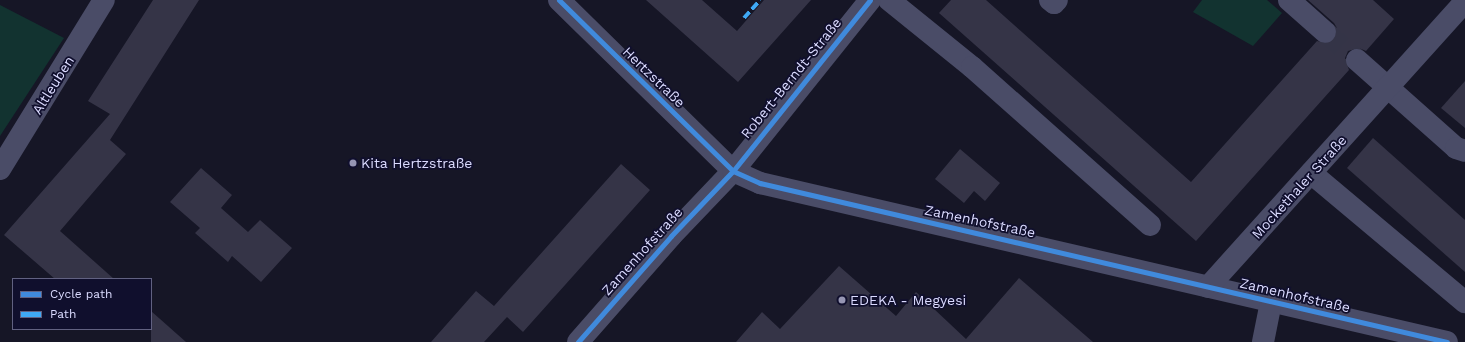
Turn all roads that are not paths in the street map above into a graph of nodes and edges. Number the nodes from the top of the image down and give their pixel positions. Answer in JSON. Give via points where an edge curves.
{"nodes":[{"id":1,"x":104,"y":0,"type":"edge"},
{"id":2,"x":559,"y":0,"type":"edge"},
{"id":3,"x":870,"y":0,"type":"edge"},
{"id":4,"x":889,"y":0,"type":"edge"},
{"id":5,"x":1050,"y":0,"type":"edge"},
{"id":6,"x":1057,"y":0,"type":"edge"},
{"id":7,"x":1289,"y":0,"type":"edge"},
{"id":8,"x":1465,"y":2,"type":"edge"},
{"id":9,"x":1325,"y":32,"type":"tunnel mouth"},
{"id":10,"x":1357,"y":60,"type":"tunnel mouth"},
{"id":11,"x":1390,"y":87,"type":"junction"},
{"id":12,"x":1465,"y":151,"type":"edge"},
{"id":13,"x":0,"y":169,"type":"edge"},
{"id":14,"x":733,"y":171,"type":"junction"},
{"id":15,"x":1311,"y":173,"type":"junction"},
{"id":16,"x":1150,"y":225,"type":"dead end"},
{"id":17,"x":1208,"y":287,"type":"junction"},
{"id":18,"x":1272,"y":302,"type":"junction"},
{"id":19,"x":1465,"y":302,"type":"edge"},
{"id":20,"x":578,"y":342,"type":"edge"},
{"id":21,"x":1263,"y":342,"type":"edge"},
{"id":22,"x":1447,"y":342,"type":"edge"}],
"edges":[{"from":1,"to":13,"type":"street","name":"Altleuben"},
{"from":2,"to":14,"type":"street","name":"Hertzstraße"},
{"from":3,"to":14,"type":"street","name":"Robert-Berndt-Straße"},
{"from":4,"to":16,"type":"street","via":[[972,67]]},
{"from":5,"to":6,"type":"street","via":[[1054,3]]},
{"from":7,"to":9,"type":"street"},
{"from":8,"to":11,"type":"street","name":"Mockethaler Straße"},
{"from":10,"to":11,"type":"street"},
{"from":11,"to":12,"type":"street","via":[[1456,148]]},
{"from":11,"to":15,"type":"street","name":"Mockethaler Straße"},
{"from":14,"to":17,"type":"street","name":"Zamenhofstraße","via":[[760,183]]},
{"from":14,"to":20,"type":"street","name":"Zamenhofstraße","via":[[671,236]]},
{"from":15,"to":17,"type":"street","name":"Mockethaler Straße"},
{"from":15,"to":19,"type":"street"},
{"from":17,"to":18,"type":"street","name":"Zamenhofstraße"},
{"from":18,"to":21,"type":"street"},
{"from":18,"to":22,"type":"street","name":"Zamenhofstraße"}]}
